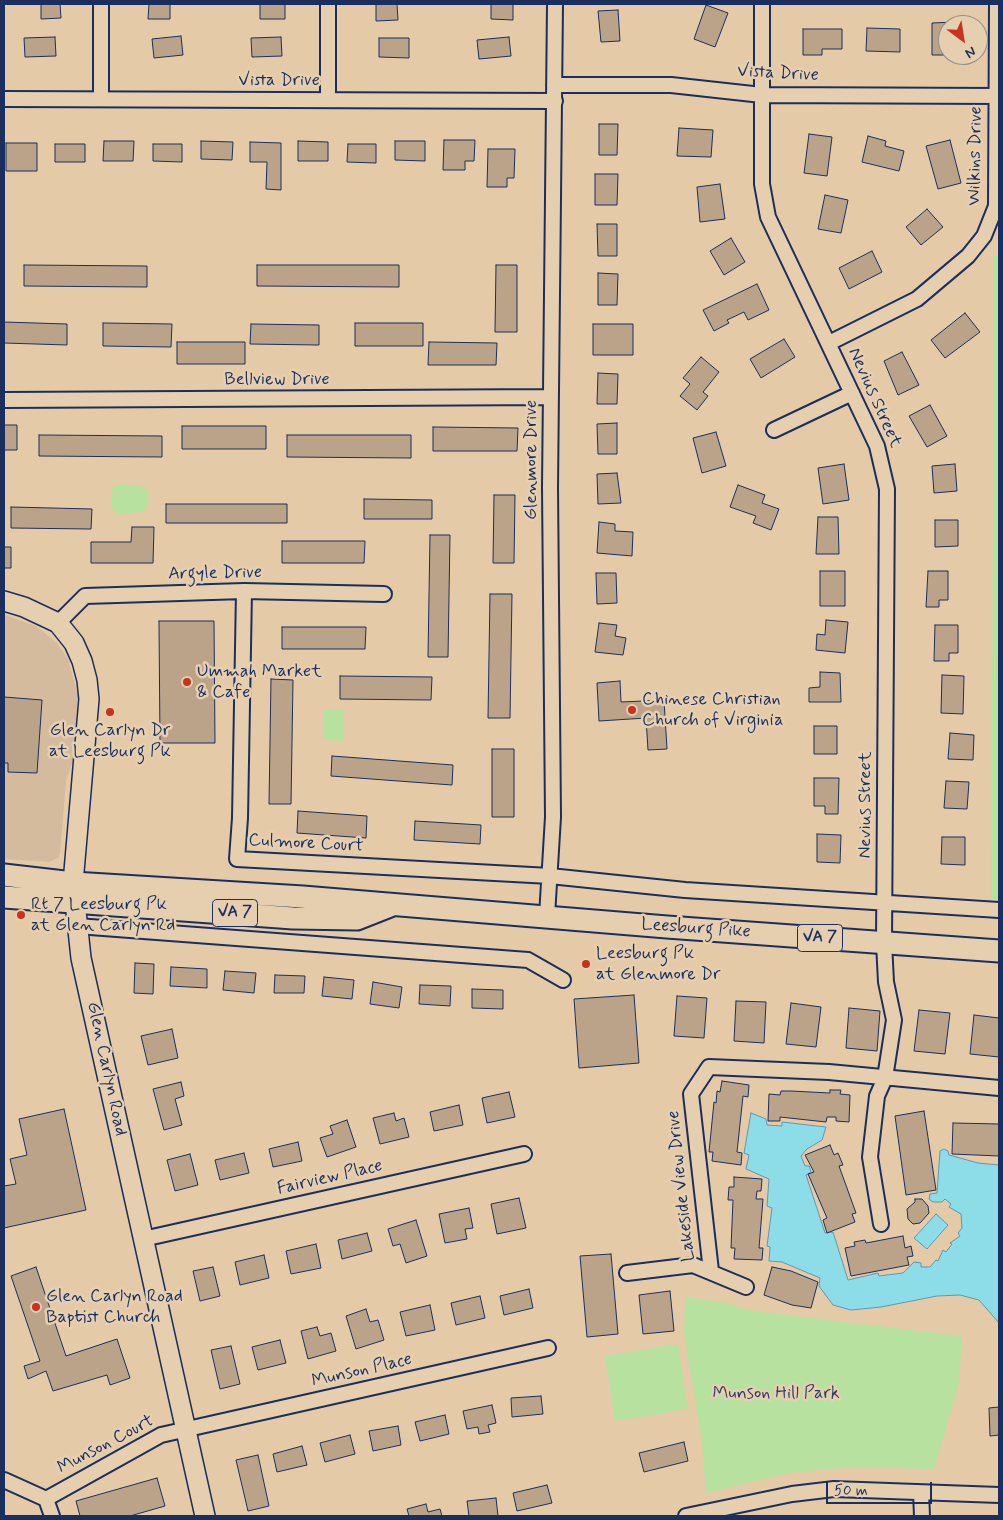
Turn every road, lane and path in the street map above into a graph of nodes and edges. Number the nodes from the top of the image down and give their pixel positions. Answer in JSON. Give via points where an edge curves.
{"nodes":[{"id":1,"x":101,"y":4,"type":"edge"},
{"id":2,"x":328,"y":4,"type":"edge"},
{"id":3,"x":555,"y":4,"type":"edge"},
{"id":4,"x":762,"y":4,"type":"edge"},
{"id":5,"x":997,"y":4,"type":"edge"},
{"id":6,"x":554,"y":85,"type":"junction"},
{"id":7,"x":762,"y":96,"type":"junction"},
{"id":8,"x":998,"y":96,"type":"edge"},
{"id":9,"x":4,"y":98,"type":"edge"},
{"id":10,"x":101,"y":99,"type":"junction"},
{"id":11,"x":328,"y":100,"type":"junction"},
{"id":12,"x":554,"y":101,"type":"junction"},
{"id":13,"x":829,"y":343,"type":"junction"},
{"id":14,"x":852,"y":393,"type":"junction"},
{"id":15,"x":550,"y":397,"type":"junction"},
{"id":16,"x":4,"y":400,"type":"edge"},
{"id":17,"x":774,"y":430,"type":"dead end"},
{"id":18,"x":244,"y":591,"type":"junction"},
{"id":19,"x":384,"y":594,"type":"dead end"},
{"id":20,"x":4,"y":601,"type":"edge"},
{"id":21,"x":58,"y":623,"type":"junction"},
{"id":22,"x":4,"y":875,"type":"edge"},
{"id":23,"x":550,"y":876,"type":"junction"},
{"id":24,"x":74,"y":893,"type":"junction"},
{"id":25,"x":4,"y":897,"type":"edge"},
{"id":26,"x":885,"y":903,"type":"junction"},
{"id":27,"x":999,"y":910,"type":"edge"},
{"id":28,"x":548,"y":916,"type":"junction"},
{"id":29,"x":77,"y":926,"type":"junction"},
{"id":30,"x":884,"y":943,"type":"junction"},
{"id":31,"x":999,"y":950,"type":"edge"},
{"id":32,"x":563,"y":980,"type":"dead end"},
{"id":33,"x":885,"y":1078,"type":"junction"},
{"id":34,"x":999,"y":1088,"type":"edge"},
{"id":35,"x":524,"y":1154,"type":"dead end"},
{"id":36,"x":881,"y":1224,"type":"dead end"},
{"id":37,"x":143,"y":1239,"type":"junction"},
{"id":38,"x":711,"y":1272,"type":"junction"},
{"id":39,"x":627,"y":1273,"type":"dead end"},
{"id":40,"x":746,"y":1287,"type":"dead end"},
{"id":41,"x":548,"y":1348,"type":"dead end"},
{"id":42,"x":185,"y":1429,"type":"junction"},
{"id":43,"x":4,"y":1480,"type":"edge"},
{"id":44,"x":921,"y":1493,"type":"junction"},
{"id":45,"x":999,"y":1495,"type":"edge"},
{"id":46,"x":46,"y":1499,"type":"junction"},
{"id":47,"x":52,"y":1516,"type":"edge"},
{"id":48,"x":205,"y":1516,"type":"edge"},
{"id":49,"x":686,"y":1516,"type":"edge"},
{"id":50,"x":922,"y":1516,"type":"edge"}],
"edges":[{"from":1,"to":10,"type":"street"},
{"from":2,"to":11,"type":"street"},
{"from":3,"to":6,"type":"street","name":"Glenmore Drive"},
{"from":4,"to":7,"type":"street","name":"Nevius Street"},
{"from":5,"to":8,"type":"street","name":"Wilkins Drive"},
{"from":6,"to":7,"type":"street","name":"Vista Drive","via":[[671,85]]},
{"from":6,"to":12,"type":"street","name":"Glenmore Drive"},
{"from":7,"to":8,"type":"street","name":"Vista Drive"},
{"from":7,"to":13,"type":"street","name":"Nevius Street","via":[[762,184],[768,218]]},
{"from":8,"to":13,"type":"street","name":"Wilkins Drive","via":[[996,206],[984,236],[968,256],[917,299]]},
{"from":9,"to":10,"type":"street","name":"Vista Drive"},
{"from":10,"to":11,"type":"street","name":"Vista Drive"},
{"from":11,"to":12,"type":"street","name":"Vista Drive"},
{"from":12,"to":15,"type":"street","name":"Glenmore Drive"},
{"from":13,"to":14,"type":"street","name":"Nevius Street"},
{"from":14,"to":17,"type":"street"},
{"from":14,"to":26,"type":"street","name":"Nevius Street","via":[[878,446],[887,489]]},
{"from":15,"to":16,"type":"street","name":"Bellview Drive"},
{"from":15,"to":23,"type":"street","name":"Glenmore Drive","via":[[553,817]]},
{"from":18,"to":19,"type":"street","name":"Argyle Drive"},
{"from":18,"to":21,"type":"street","name":"Argyle Drive","via":[[85,596]]},
{"from":18,"to":23,"type":"street","name":"Culmore Court","via":[[237,859]]},
{"from":20,"to":21,"type":"street"},
{"from":21,"to":24,"type":"street","name":"Glen Carlyn Road","via":[[74,643],[82,661],[89,699]]},
{"from":22,"to":24,"type":"main road","name":"Leesburg Pike","number":"VA 7"},
{"from":23,"to":26,"type":"street","via":[[685,890]]},
{"from":23,"to":28,"type":"street","name":"Glenmore Drive"},
{"from":24,"to":25,"type":"main road","name":"Leesburg Pike","number":"VA 7"},
{"from":24,"to":28,"type":"main road","name":"Leesburg Pike","number":"VA 7","via":[[303,897]]},
{"from":24,"to":29,"type":"street","name":"Glen Carlyn Road"},
{"from":26,"to":27,"type":"street"},
{"from":26,"to":30,"type":"street","name":"Nevius Street"},
{"from":28,"to":30,"type":"main road","name":"Leesburg Pike","number":"VA 7"},
{"from":29,"to":32,"type":"street","via":[[528,960]]},
{"from":29,"to":37,"type":"street","name":"Glen Carlyn Road"},
{"from":30,"to":31,"type":"main road","name":"Leesburg Pike","number":"VA 7"},
{"from":30,"to":33,"type":"street","via":[[886,982],[894,1020]]},
{"from":33,"to":34,"type":"street","name":"Lakeside View Drive"},
{"from":33,"to":36,"type":"street","via":[[877,1096],[870,1158]]},
{"from":33,"to":38,"type":"street","name":"Lakeside View Drive","via":[[829,1072],[709,1068],[691,1094]]},
{"from":35,"to":37,"type":"street","name":"Fairview Place"},
{"from":37,"to":42,"type":"street","name":"Glen Carlyn Road"},
{"from":38,"to":39,"type":"street","name":"Lakeside View Drive","via":[[693,1266]]},
{"from":38,"to":40,"type":"street","name":"Lakeside View Drive"},
{"from":41,"to":42,"type":"street","name":"Munson Place"},
{"from":42,"to":46,"type":"street","name":"Munson Court","via":[[161,1435]]},
{"from":42,"to":48,"type":"street","name":"Glen Carlyn Road"},
{"from":43,"to":46,"type":"street"},
{"from":44,"to":45,"type":"street"},
{"from":44,"to":49,"type":"street","via":[[832,1490],[792,1494]]},
{"from":44,"to":50,"type":"street"},
{"from":46,"to":47,"type":"street"}]}
